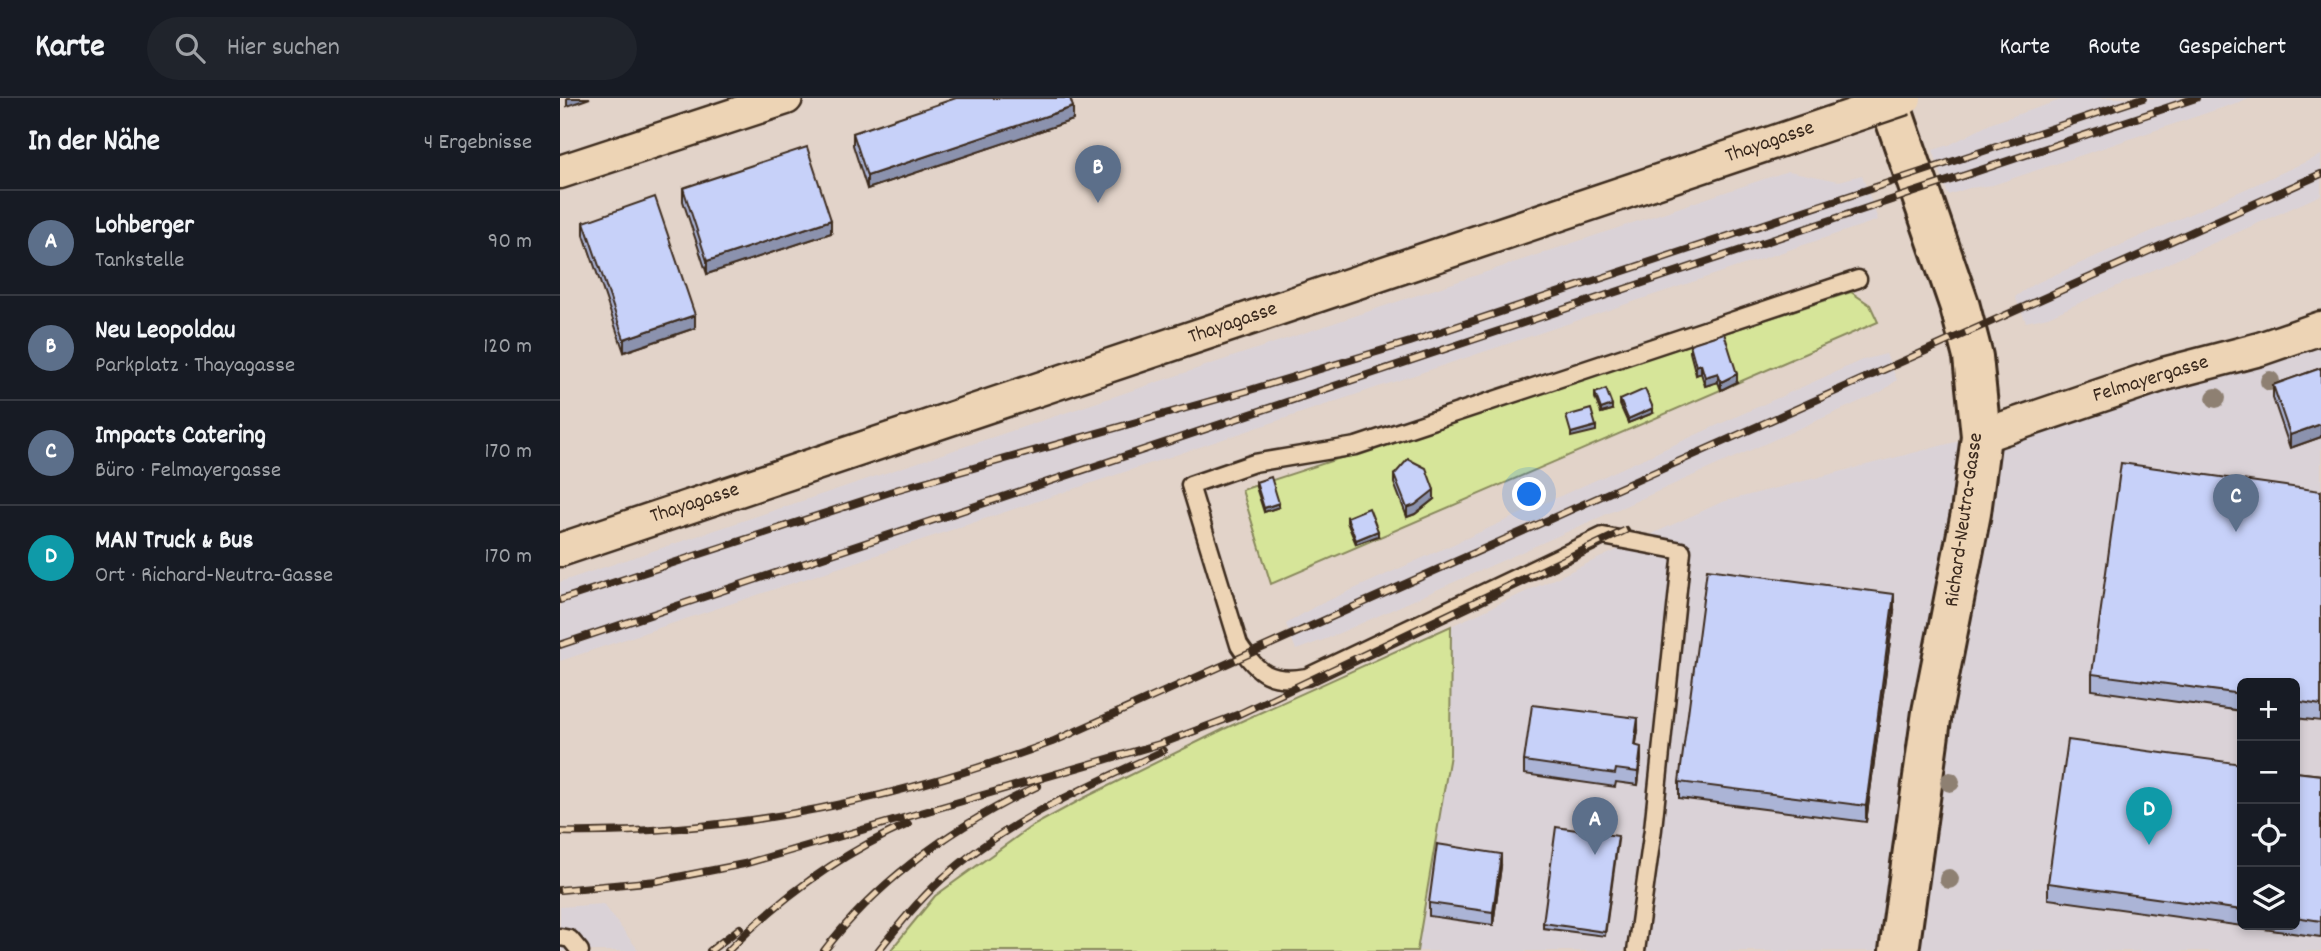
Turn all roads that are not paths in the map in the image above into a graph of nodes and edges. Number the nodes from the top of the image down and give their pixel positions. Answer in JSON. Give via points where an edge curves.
{"nodes":[{"id":1,"x":786,"y":98,"type":"edge"},
{"id":2,"x":1888,"y":98,"type":"edge"},
{"id":3,"x":1905,"y":98,"type":"edge"},
{"id":4,"x":560,"y":172,"type":"edge"},
{"id":5,"x":1858,"y":279,"type":"dead end"},
{"id":6,"x":2321,"y":328,"type":"edge"},
{"id":7,"x":1981,"y":436,"type":"junction"},
{"id":8,"x":560,"y":550,"type":"edge"},
{"id":9,"x":560,"y":937,"type":"edge"},
{"id":10,"x":580,"y":951,"type":"edge"},
{"id":11,"x":1636,"y":951,"type":"edge"},
{"id":12,"x":1899,"y":951,"type":"edge"}],
"edges":[{"from":1,"to":4,"type":"street"},
{"from":2,"to":7,"type":"street","name":"Richard-Neutra-Gasse","via":[[1960,307],[1973,357]]},
{"from":3,"to":8,"type":"street","name":"Thayagasse","bridge":true},
{"from":5,"to":11,"type":"lane","via":[[1356,446],[1254,463],[1190,485],[1239,645],[1254,667],[1290,680],[1307,677],[1602,536],[1682,551]]},
{"from":6,"to":7,"type":"street","name":"Felmayergasse","via":[[2164,374]]},
{"from":7,"to":12,"type":"street","name":"Richard-Neutra-Gasse","via":[[1933,712]]},
{"from":9,"to":10,"type":"lane","via":[[570,939]]}]}
